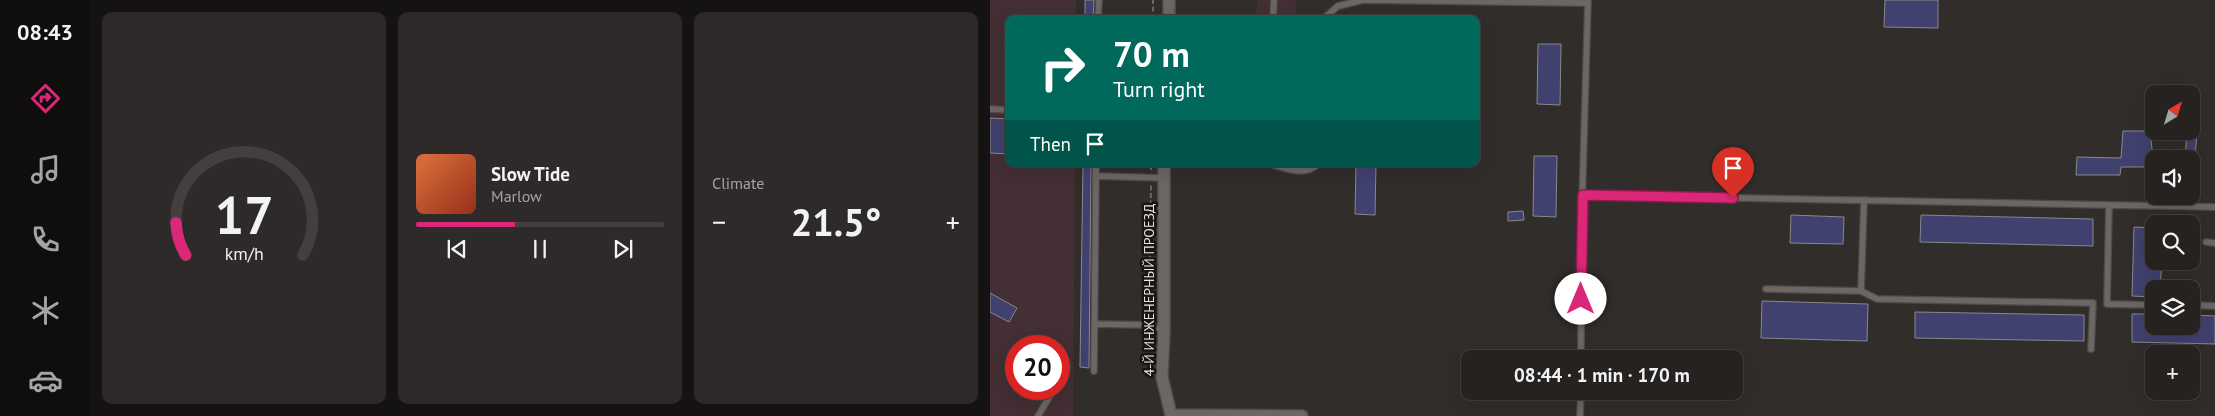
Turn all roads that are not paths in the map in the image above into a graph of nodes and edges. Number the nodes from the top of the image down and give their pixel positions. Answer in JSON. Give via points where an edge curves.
{"nodes":[{"id":1,"x":1099,"y":0,"type":"edge"},
{"id":2,"x":1169,"y":0,"type":"edge"},
{"id":3,"x":1274,"y":0,"type":"edge"},
{"id":4,"x":1588,"y":2,"type":"edge"},
{"id":5,"x":1098,"y":15,"type":"edge"},
{"id":6,"x":1169,"y":15,"type":"edge"},
{"id":7,"x":1273,"y":15,"type":"edge"},
{"id":8,"x":1328,"y":15,"type":"edge"},
{"id":9,"x":990,"y":109,"type":"edge"},
{"id":10,"x":1005,"y":110,"type":"edge"},
{"id":11,"x":1096,"y":167,"type":"edge"},
{"id":12,"x":1164,"y":167,"type":"edge"},
{"id":13,"x":1284,"y":167,"type":"edge"},
{"id":14,"x":1314,"y":167,"type":"edge"},
{"id":15,"x":1095,"y":176,"type":"junction"},
{"id":16,"x":1164,"y":178,"type":"junction"},
{"id":17,"x":1583,"y":195,"type":"junction"},
{"id":18,"x":1864,"y":200,"type":"junction"},
{"id":19,"x":2109,"y":205,"type":"junction"},
{"id":20,"x":2215,"y":207,"type":"edge"},
{"id":21,"x":2206,"y":242,"type":"dead end"},
{"id":22,"x":2215,"y":243,"type":"edge"},
{"id":23,"x":1766,"y":289,"type":"dead end"},
{"id":24,"x":1861,"y":291,"type":"junction"},
{"id":25,"x":2145,"y":305,"type":"edge"},
{"id":26,"x":2200,"y":305,"type":"edge"},
{"id":27,"x":2215,"y":306,"type":"edge"},
{"id":28,"x":1094,"y":324,"type":"junction"},
{"id":29,"x":1164,"y":331,"type":"junction"},
{"id":30,"x":2091,"y":349,"type":"dead end"},
{"id":31,"x":1581,"y":350,"type":"edge"},
{"id":32,"x":1094,"y":371,"type":"dead end"},
{"id":33,"x":1047,"y":400,"type":"edge"},
{"id":34,"x":1580,"y":400,"type":"edge"},
{"id":35,"x":1038,"y":416,"type":"edge"},
{"id":36,"x":1171,"y":416,"type":"edge"},
{"id":37,"x":1302,"y":416,"type":"edge"},
{"id":38,"x":1580,"y":416,"type":"edge"}],
"edges":[{"from":1,"to":5,"type":"lane"},
{"from":2,"to":6,"type":"street"},
{"from":3,"to":7,"type":"lane"},
{"from":4,"to":8,"type":"lane","via":[[1363,0],[1338,6]]},
{"from":4,"to":17,"type":"lane"},
{"from":9,"to":10,"type":"lane"},
{"from":11,"to":15,"type":"lane"},
{"from":12,"to":16,"type":"street","name":"4-Й ИНЖЕНЕРНЫЙ ПРОЕЗД"},
{"from":13,"to":14,"type":"lane","via":[[1302,171]]},
{"from":15,"to":16,"type":"lane"},
{"from":15,"to":28,"type":"lane"},
{"from":16,"to":29,"type":"street","name":"4-Й ИНЖЕНЕРНЫЙ ПРОЕЗД"},
{"from":17,"to":18,"type":"lane"},
{"from":17,"to":31,"type":"lane"},
{"from":18,"to":19,"type":"lane"},
{"from":18,"to":24,"type":"lane"},
{"from":19,"to":20,"type":"lane"},
{"from":19,"to":25,"type":"lane","via":[[2107,304]]},
{"from":21,"to":22,"type":"lane"},
{"from":23,"to":24,"type":"lane"},
{"from":24,"to":30,"type":"lane","via":[[1877,299],[2093,303]]},
{"from":26,"to":27,"type":"lane"},
{"from":28,"to":29,"type":"lane","via":[[1149,325]]},
{"from":28,"to":32,"type":"lane"},
{"from":29,"to":36,"type":"street","name":"4-Й ИНЖЕНЕРНЫЙ ПРОЕЗД","via":[[1162,377]]},
{"from":33,"to":35,"type":"lane"},
{"from":34,"to":38,"type":"lane"},
{"from":36,"to":37,"type":"street"}]}
